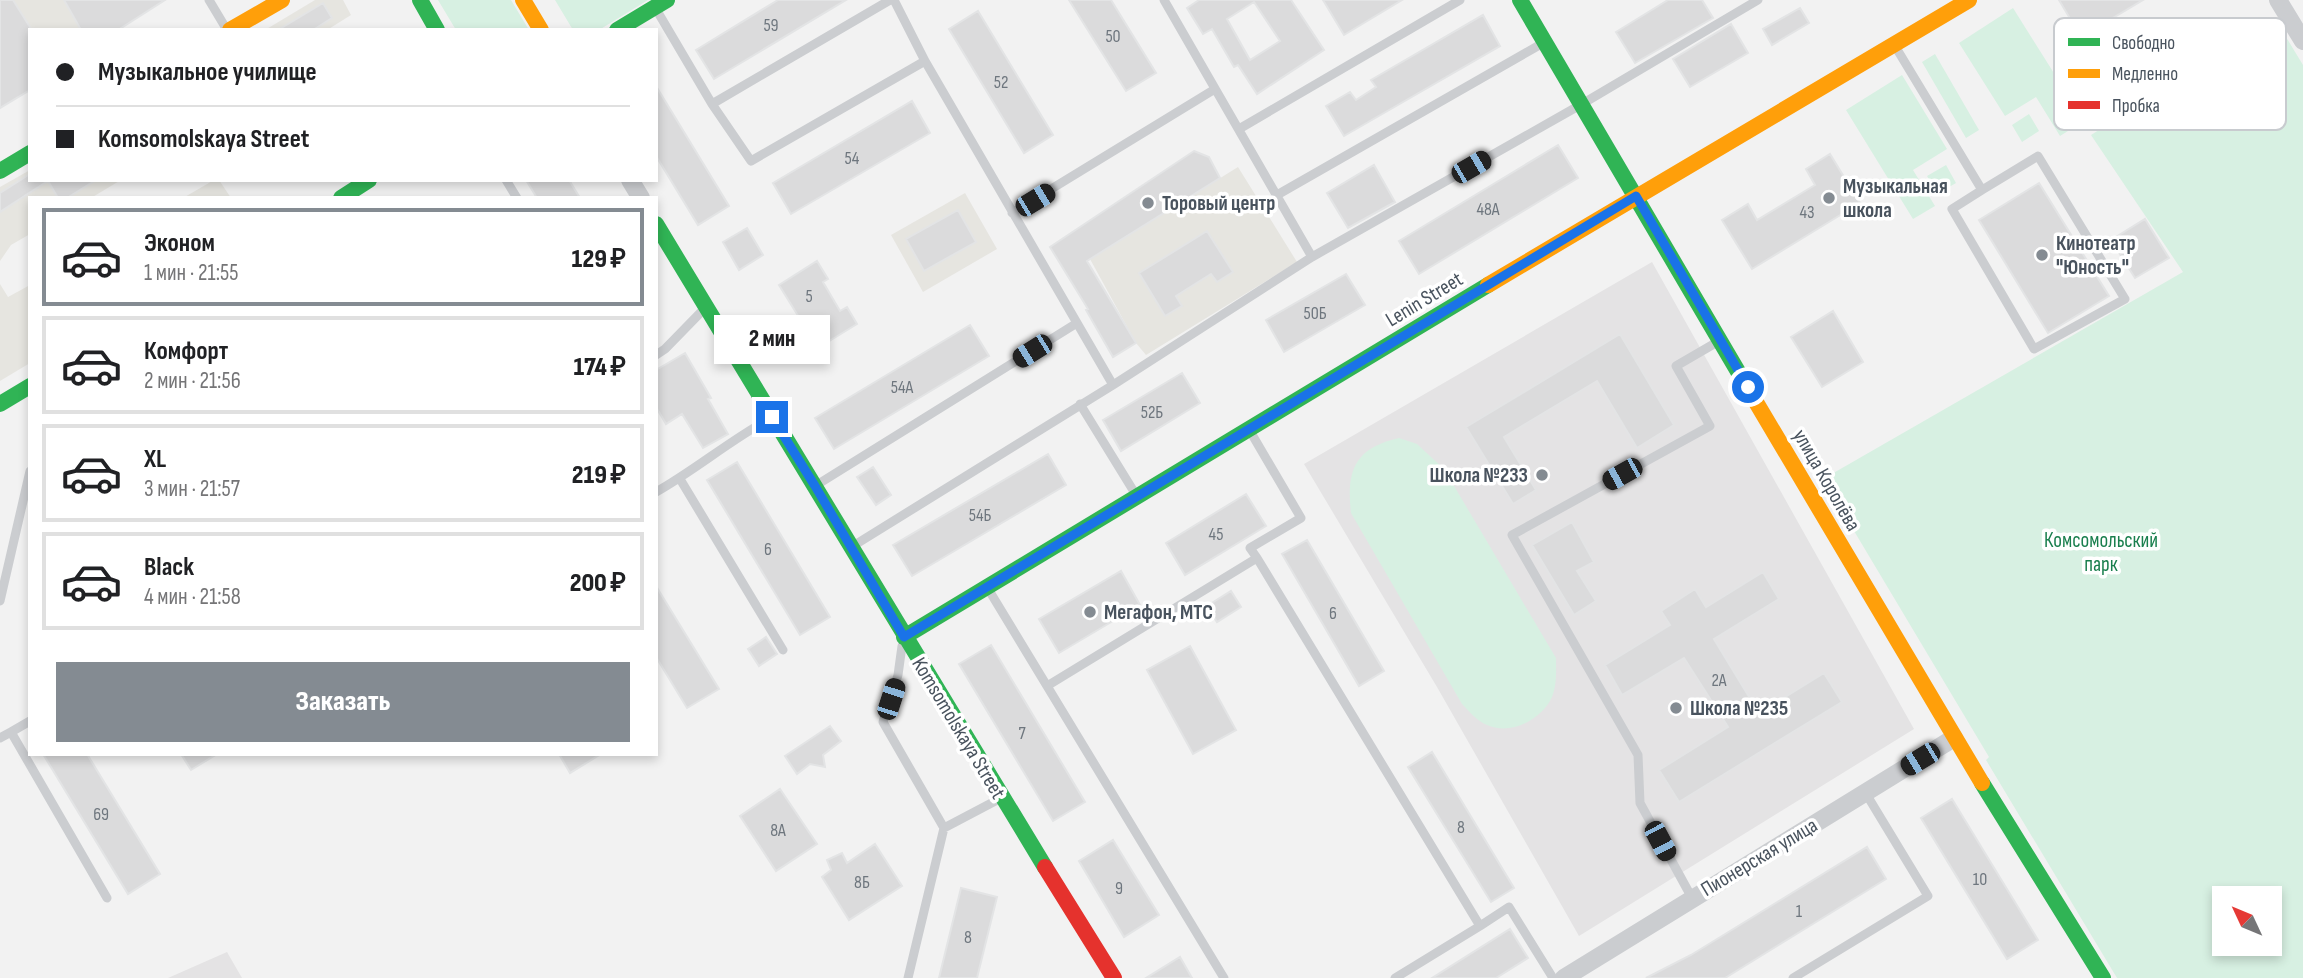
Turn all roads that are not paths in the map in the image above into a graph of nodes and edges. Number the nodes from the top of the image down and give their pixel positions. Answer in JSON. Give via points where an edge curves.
{"nodes":[{"id":1,"x":209,"y":0,"type":"edge"},
{"id":2,"x":282,"y":0,"type":"edge"},
{"id":3,"x":420,"y":0,"type":"edge"},
{"id":4,"x":523,"y":0,"type":"edge"},
{"id":5,"x":892,"y":0,"type":"edge"},
{"id":6,"x":1164,"y":0,"type":"edge"},
{"id":7,"x":1460,"y":0,"type":"edge"},
{"id":8,"x":1520,"y":0,"type":"edge"},
{"id":9,"x":1758,"y":0,"type":"edge"},
{"id":10,"x":1969,"y":0,"type":"edge"},
{"id":11,"x":2279,"y":0,"type":"edge"},
{"id":12,"x":661,"y":4,"type":"edge"},
{"id":13,"x":228,"y":28,"type":"edge"},
{"id":14,"x":233,"y":28,"type":"edge"},
{"id":15,"x":437,"y":28,"type":"edge"},
{"id":16,"x":540,"y":28,"type":"edge"},
{"id":17,"x":620,"y":28,"type":"edge"},
{"id":18,"x":2303,"y":41,"type":"edge"},
{"id":19,"x":1545,"y":42,"type":"junction"},
{"id":20,"x":1894,"y":45,"type":"junction"},
{"id":21,"x":925,"y":61,"type":"junction"},
{"id":22,"x":1215,"y":89,"type":"junction"},
{"id":23,"x":712,"y":104,"type":"junction"},
{"id":24,"x":1582,"y":104,"type":"junction"},
{"id":25,"x":1239,"y":129,"type":"junction"},
{"id":26,"x":28,"y":154,"type":"edge"},
{"id":27,"x":0,"y":172,"type":"edge"},
{"id":28,"x":366,"y":182,"type":"edge"},
{"id":29,"x":1982,"y":190,"type":"junction"},
{"id":30,"x":1277,"y":195,"type":"junction"},
{"id":31,"x":344,"y":196,"type":"edge"},
{"id":32,"x":1636,"y":196,"type":"junction"},
{"id":33,"x":1013,"y":213,"type":"junction"},
{"id":34,"x":658,"y":227,"type":"edge"},
{"id":35,"x":1312,"y":257,"type":"junction"},
{"id":36,"x":706,"y":307,"type":"junction"},
{"id":37,"x":1077,"y":323,"type":"junction"},
{"id":38,"x":1720,"y":340,"type":"junction"},
{"id":39,"x":658,"y":354,"type":"edge"},
{"id":40,"x":1113,"y":385,"type":"junction"},
{"id":41,"x":28,"y":387,"type":"edge"},
{"id":42,"x":0,"y":404,"type":"edge"},
{"id":43,"x":1080,"y":404,"type":"junction"},
{"id":44,"x":772,"y":417,"type":"junction"},
{"id":45,"x":1250,"y":430,"type":"junction"},
{"id":46,"x":680,"y":479,"type":"junction"},
{"id":47,"x":28,"y":480,"type":"edge"},
{"id":48,"x":815,"y":486,"type":"junction"},
{"id":49,"x":658,"y":491,"type":"edge"},
{"id":50,"x":1137,"y":498,"type":"junction"},
{"id":51,"x":852,"y":547,"type":"junction"},
{"id":52,"x":1257,"y":558,"type":"junction"},
{"id":53,"x":987,"y":587,"type":"junction"},
{"id":54,"x":0,"y":601,"type":"edge"},
{"id":55,"x":904,"y":637,"type":"junction"},
{"id":56,"x":783,"y":650,"type":"dead end"},
{"id":57,"x":1047,"y":686,"type":"junction"},
{"id":58,"x":28,"y":722,"type":"edge"},
{"id":59,"x":11,"y":732,"type":"junction"},
{"id":60,"x":0,"y":738,"type":"edge"},
{"id":61,"x":1954,"y":738,"type":"junction"},
{"id":62,"x":1865,"y":792,"type":"junction"},
{"id":63,"x":1002,"y":798,"type":"junction"},
{"id":64,"x":944,"y":828,"type":"junction"},
{"id":65,"x":107,"y":898,"type":"dead end"},
{"id":66,"x":1692,"y":898,"type":"junction"},
{"id":67,"x":1480,"y":926,"type":"junction"},
{"id":68,"x":908,"y":978,"type":"edge"},
{"id":69,"x":1114,"y":978,"type":"edge"},
{"id":70,"x":1224,"y":978,"type":"edge"},
{"id":71,"x":1395,"y":978,"type":"edge"},
{"id":72,"x":1553,"y":978,"type":"edge"},
{"id":73,"x":1564,"y":978,"type":"edge"},
{"id":74,"x":1793,"y":978,"type":"edge"},
{"id":75,"x":2103,"y":978,"type":"edge"}],
"edges":[{"from":1,"to":13,"type":"lane"},
{"from":2,"to":14,"type":"street"},
{"from":3,"to":15,"type":"street"},
{"from":4,"to":16,"type":"street"},
{"from":5,"to":21,"type":"lane"},
{"from":5,"to":23,"type":"lane"},
{"from":6,"to":22,"type":"lane"},
{"from":7,"to":25,"type":"lane"},
{"from":8,"to":19,"type":"street","name":"улица Королёва"},
{"from":9,"to":24,"type":"lane"},
{"from":10,"to":20,"type":"street","name":"Lenin Street"},
{"from":11,"to":18,"type":"street"},
{"from":12,"to":17,"type":"street"},
{"from":12,"to":23,"type":"lane"},
{"from":19,"to":24,"type":"street","name":"улица Королёва"},
{"from":19,"to":30,"type":"lane"},
{"from":20,"to":29,"type":"lane"},
{"from":20,"to":32,"type":"street","name":"Lenin Street"},
{"from":21,"to":23,"type":"lane","via":[[751,161]]},
{"from":21,"to":33,"type":"lane"},
{"from":22,"to":25,"type":"lane"},
{"from":22,"to":33,"type":"lane"},
{"from":24,"to":32,"type":"street","name":"улица Королёва"},
{"from":24,"to":35,"type":"lane"},
{"from":25,"to":30,"type":"lane"},
{"from":26,"to":27,"type":"street"},
{"from":28,"to":31,"type":"street"},
{"from":29,"to":29,"type":"lane","via":[[1952,209],[2034,349],[2125,299],[2038,156]]},
{"from":30,"to":35,"type":"lane"},
{"from":32,"to":38,"type":"street","name":"улица Королёва"},
{"from":32,"to":45,"type":"street","name":"Lenin Street"},
{"from":33,"to":37,"type":"lane"},
{"from":34,"to":36,"type":"street","name":"Komsomolskaya Street"},
{"from":35,"to":40,"type":"lane"},
{"from":36,"to":39,"type":"lane"},
{"from":36,"to":44,"type":"street","name":"Komsomolskaya Street"},
{"from":37,"to":40,"type":"lane"},
{"from":37,"to":48,"type":"lane"},
{"from":38,"to":61,"type":"street","name":"улица Королёва"},
{"from":38,"to":66,"type":"lane","via":[[1676,366],[1710,426],[1512,535],[1638,755],[1640,803]]},
{"from":40,"to":43,"type":"lane"},
{"from":41,"to":42,"type":"street"},
{"from":43,"to":50,"type":"lane"},
{"from":43,"to":51,"type":"lane"},
{"from":44,"to":46,"type":"lane"},
{"from":44,"to":48,"type":"street","name":"Komsomolskaya Street"},
{"from":45,"to":50,"type":"street","name":"Lenin Street"},
{"from":45,"to":52,"type":"lane","via":[[1301,518],[1250,548]]},
{"from":46,"to":49,"type":"lane"},
{"from":46,"to":56,"type":"lane"},
{"from":47,"to":54,"type":"lane"},
{"from":48,"to":51,"type":"street","name":"Komsomolskaya Street"},
{"from":50,"to":53,"type":"street","name":"Lenin Street"},
{"from":51,"to":55,"type":"street","name":"Komsomolskaya Street"},
{"from":52,"to":57,"type":"lane"},
{"from":52,"to":67,"type":"lane"},
{"from":53,"to":55,"type":"street","name":"Lenin Street"},
{"from":53,"to":57,"type":"lane"},
{"from":55,"to":63,"type":"street","name":"Komsomolskaya Street"},
{"from":55,"to":64,"type":"lane","via":[[883,722]]},
{"from":57,"to":70,"type":"lane"},
{"from":58,"to":59,"type":"lane"},
{"from":59,"to":60,"type":"lane"},
{"from":59,"to":65,"type":"lane"},
{"from":61,"to":62,"type":"street","name":"Пионерская улица"},
{"from":61,"to":75,"type":"street","name":"улица Королёва"},
{"from":62,"to":66,"type":"street","name":"Пионерская улица"},
{"from":62,"to":74,"type":"lane","via":[[1928,896]]},
{"from":63,"to":64,"type":"lane"},
{"from":63,"to":69,"type":"street","name":"Komsomolskaya Street"},
{"from":64,"to":68,"type":"lane"},
{"from":66,"to":73,"type":"street","name":"Пионерская улица"},
{"from":67,"to":71,"type":"lane"},
{"from":67,"to":72,"type":"lane","via":[[1509,907]]}]}
